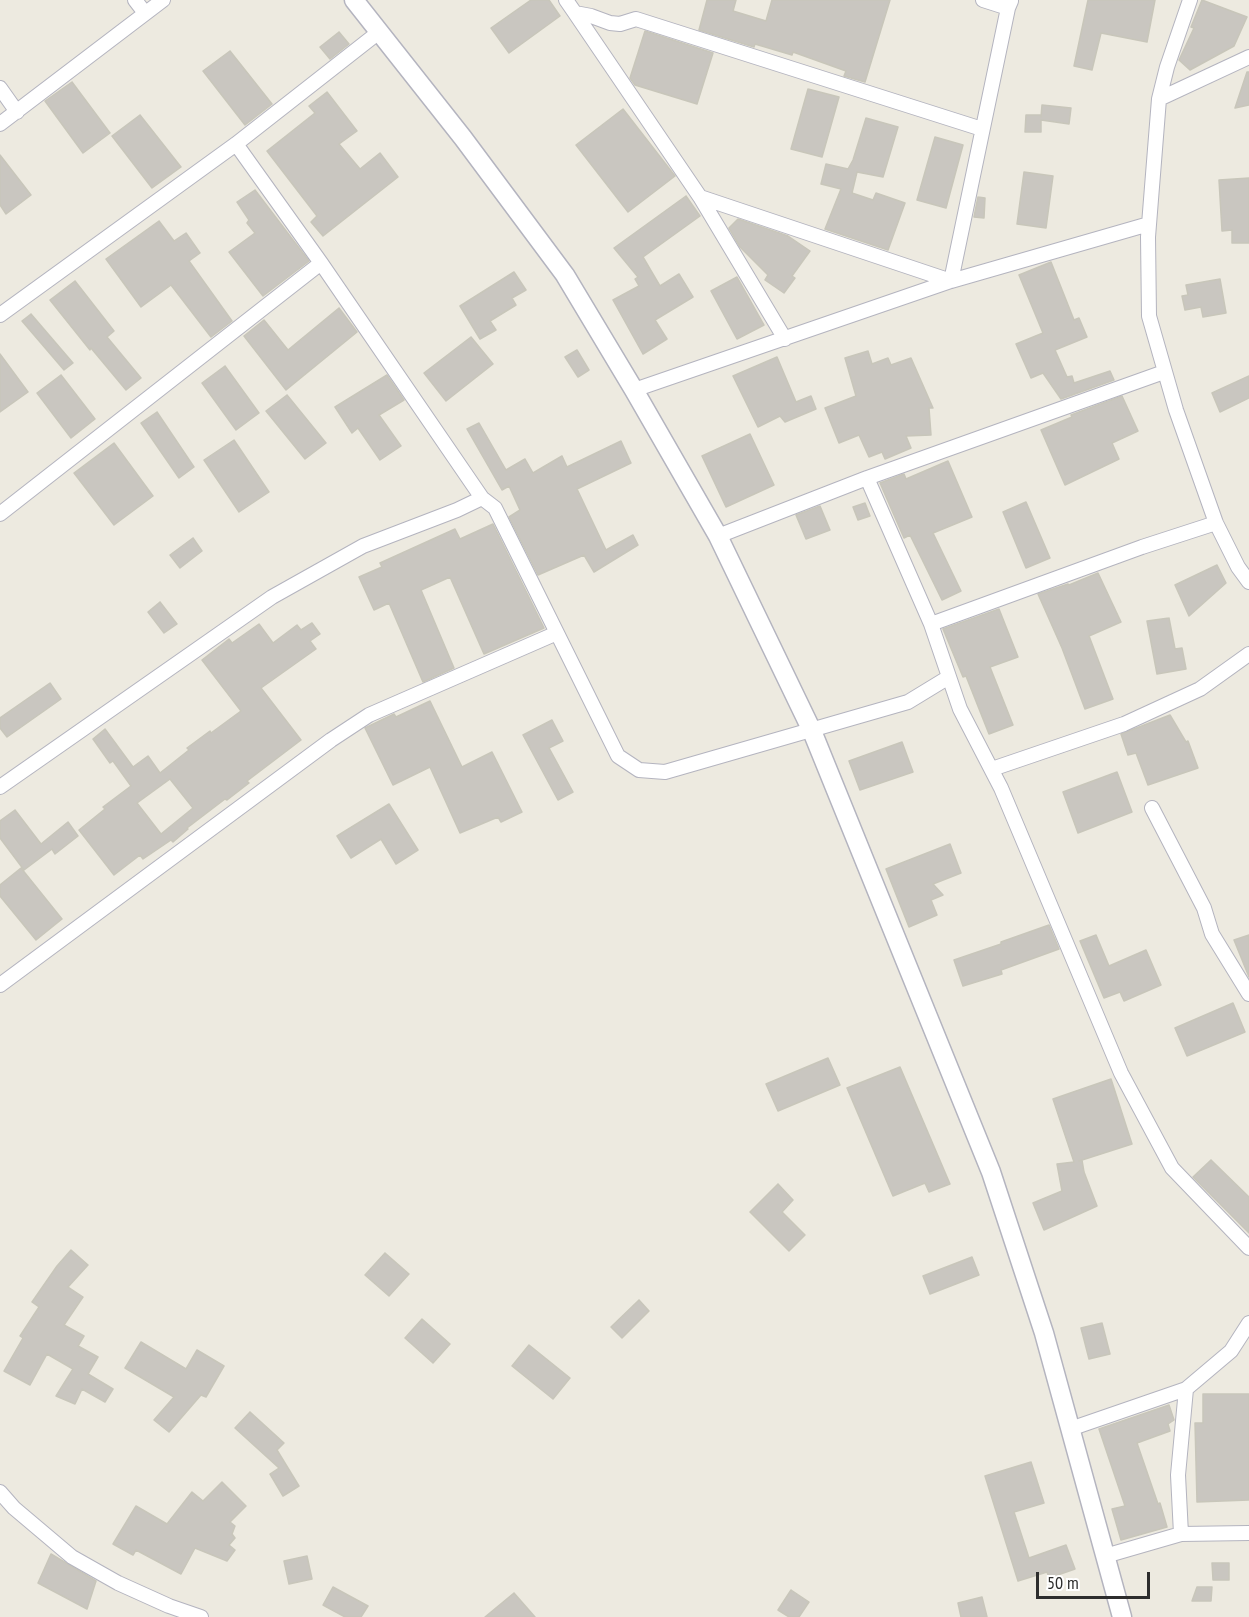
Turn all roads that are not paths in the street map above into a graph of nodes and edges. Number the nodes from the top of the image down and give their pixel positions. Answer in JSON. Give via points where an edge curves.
{"nodes":[{"id":1,"x":135,"y":0,"type":"edge"},
{"id":2,"x":163,"y":0,"type":"edge"},
{"id":3,"x":354,"y":0,"type":"edge"},
{"id":4,"x":566,"y":0,"type":"edge"},
{"id":5,"x":983,"y":0,"type":"edge"},
{"id":6,"x":1190,"y":0,"type":"edge"},
{"id":7,"x":1010,"y":4,"type":"edge"},
{"id":8,"x":145,"y":13,"type":"junction"},
{"id":9,"x":575,"y":13,"type":"junction"},
{"id":10,"x":379,"y":32,"type":"junction"},
{"id":11,"x":1249,"y":57,"type":"edge"},
{"id":12,"x":0,"y":88,"type":"edge"},
{"id":13,"x":1160,"y":99,"type":"junction"},
{"id":14,"x":17,"y":112,"type":"junction"},
{"id":15,"x":0,"y":124,"type":"edge"},
{"id":16,"x":981,"y":129,"type":"junction"},
{"id":17,"x":236,"y":144,"type":"junction"},
{"id":18,"x":700,"y":197,"type":"junction"},
{"id":19,"x":1149,"y":224,"type":"junction"},
{"id":20,"x":321,"y":263,"type":"junction"},
{"id":21,"x":951,"y":281,"type":"junction"},
{"id":22,"x":0,"y":315,"type":"edge"},
{"id":23,"x":785,"y":339,"type":"junction"},
{"id":24,"x":1164,"y":372,"type":"junction"},
{"id":25,"x":634,"y":390,"type":"junction"},
{"id":26,"x":867,"y":478,"type":"junction"},
{"id":27,"x":482,"y":498,"type":"junction"},
{"id":28,"x":0,"y":514,"type":"edge"},
{"id":29,"x":1216,"y":523,"type":"junction"},
{"id":30,"x":718,"y":536,"type":"junction"},
{"id":31,"x":1249,"y":582,"type":"edge"},
{"id":32,"x":931,"y":624,"type":"junction"},
{"id":33,"x":557,"y":633,"type":"junction"},
{"id":34,"x":1249,"y":654,"type":"edge"},
{"id":35,"x":949,"y":677,"type":"junction"},
{"id":36,"x":812,"y":731,"type":"junction"},
{"id":37,"x":992,"y":769,"type":"junction"},
{"id":38,"x":0,"y":787,"type":"edge"},
{"id":39,"x":1152,"y":808,"type":"dead end"},
{"id":40,"x":0,"y":985,"type":"edge"},
{"id":41,"x":1249,"y":994,"type":"edge"},
{"id":42,"x":1249,"y":1248,"type":"edge"},
{"id":43,"x":1249,"y":1323,"type":"edge"},
{"id":44,"x":1186,"y":1389,"type":"junction"},
{"id":45,"x":1071,"y":1429,"type":"junction"},
{"id":46,"x":0,"y":1492,"type":"edge"},
{"id":47,"x":1249,"y":1533,"type":"edge"},
{"id":48,"x":1181,"y":1534,"type":"junction"},
{"id":49,"x":1105,"y":1556,"type":"junction"},
{"id":50,"x":201,"y":1617,"type":"edge"},
{"id":51,"x":1122,"y":1617,"type":"edge"}],
"edges":[{"from":1,"to":8,"type":"street"},
{"from":2,"to":8,"type":"street"},
{"from":3,"to":10,"type":"main road"},
{"from":4,"to":9,"type":"street"},
{"from":5,"to":7,"type":"street"},
{"from":6,"to":13,"type":"street"},
{"from":7,"to":16,"type":"street"},
{"from":8,"to":14,"type":"street"},
{"from":9,"to":16,"type":"street","via":[[620,24],[636,19]]},
{"from":9,"to":18,"type":"street"},
{"from":10,"to":17,"type":"street"},
{"from":10,"to":25,"type":"main road","via":[[565,275]]},
{"from":11,"to":13,"type":"street"},
{"from":12,"to":14,"type":"street"},
{"from":13,"to":19,"type":"street"},
{"from":14,"to":15,"type":"street"},
{"from":16,"to":21,"type":"street"},
{"from":17,"to":20,"type":"street"},
{"from":17,"to":22,"type":"street"},
{"from":18,"to":21,"type":"street"},
{"from":18,"to":23,"type":"street"},
{"from":19,"to":21,"type":"street"},
{"from":19,"to":24,"type":"street","via":[[1149,315]]},
{"from":20,"to":27,"type":"street"},
{"from":20,"to":28,"type":"street"},
{"from":21,"to":23,"type":"street"},
{"from":23,"to":25,"type":"street"},
{"from":24,"to":26,"type":"street"},
{"from":24,"to":29,"type":"street"},
{"from":25,"to":30,"type":"main road"},
{"from":26,"to":30,"type":"street"},
{"from":26,"to":32,"type":"street"},
{"from":27,"to":33,"type":"street","via":[[495,508]]},
{"from":27,"to":38,"type":"street","via":[[363,546],[272,597]]},
{"from":29,"to":31,"type":"street"},
{"from":29,"to":32,"type":"street"},
{"from":30,"to":36,"type":"main road"},
{"from":32,"to":35,"type":"street"},
{"from":33,"to":36,"type":"street","via":[[618,756],[639,770],[665,772]]},
{"from":33,"to":40,"type":"street","via":[[369,715]]},
{"from":34,"to":37,"type":"street","via":[[1200,689],[1124,724]]},
{"from":35,"to":36,"type":"street","via":[[908,702]]},
{"from":35,"to":37,"type":"street","via":[[960,709]]},
{"from":36,"to":45,"type":"main road","via":[[991,1172]]},
{"from":37,"to":42,"type":"street","via":[[1127,1084],[1172,1167]]},
{"from":39,"to":41,"type":"street","via":[[1204,908],[1212,934]]},
{"from":43,"to":44,"type":"street","via":[[1231,1351]]},
{"from":44,"to":45,"type":"street"},
{"from":44,"to":48,"type":"street","via":[[1178,1475]]},
{"from":45,"to":49,"type":"main road"},
{"from":46,"to":50,"type":"street","via":[[72,1557],[118,1583]]},
{"from":47,"to":48,"type":"street"},
{"from":48,"to":49,"type":"street"},
{"from":49,"to":51,"type":"main road"}]}
